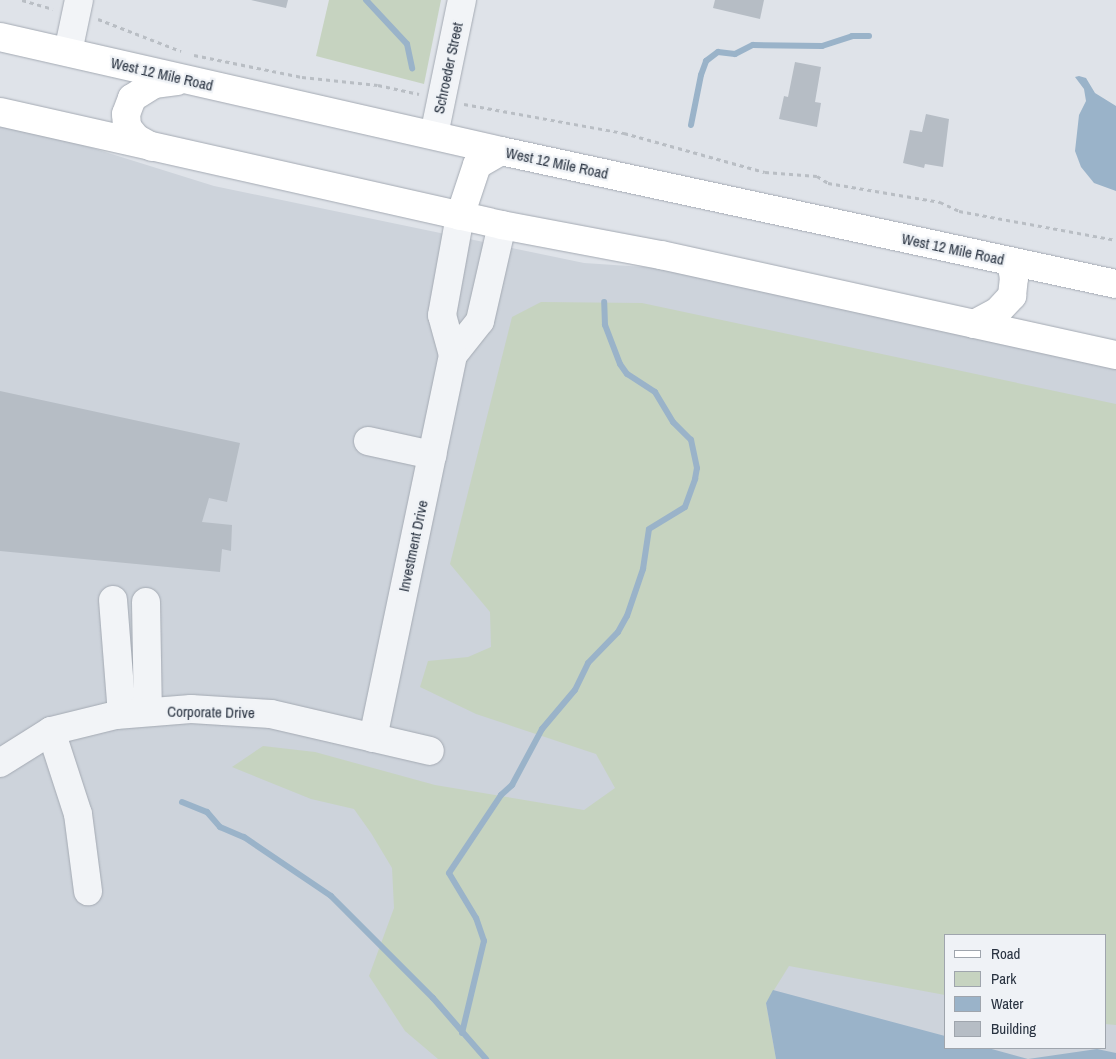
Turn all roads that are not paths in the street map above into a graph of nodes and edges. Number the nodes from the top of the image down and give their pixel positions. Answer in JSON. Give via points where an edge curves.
{"nodes":[{"id":1,"x":462,"y":0,"type":"edge"},
{"id":2,"x":77,"y":7,"type":"edge"},
{"id":3,"x":0,"y":37,"type":"edge"},
{"id":4,"x":68,"y":52,"type":"junction"},
{"id":5,"x":186,"y":80,"type":"junction"},
{"id":6,"x":0,"y":112,"type":"edge"},
{"id":7,"x":434,"y":135,"type":"junction"},
{"id":8,"x":156,"y":149,"type":"junction"},
{"id":9,"x":501,"y":151,"type":"junction"},
{"id":10,"x":460,"y":216,"type":"junction"},
{"id":11,"x":502,"y":225,"type":"junction"},
{"id":12,"x":1011,"y":262,"type":"junction"},
{"id":13,"x":1116,"y":284,"type":"edge"},
{"id":14,"x":974,"y":324,"type":"junction"},
{"id":15,"x":453,"y":355,"type":"junction"},
{"id":16,"x":1116,"y":355,"type":"edge"},
{"id":17,"x":368,"y":441,"type":"dead end"},
{"id":18,"x":432,"y":454,"type":"junction"},
{"id":19,"x":113,"y":600,"type":"dead end"},
{"id":20,"x":146,"y":602,"type":"dead end"},
{"id":21,"x":135,"y":713,"type":"junction"},
{"id":22,"x":51,"y":731,"type":"junction"},
{"id":23,"x":372,"y":738,"type":"junction"},
{"id":24,"x":430,"y":751,"type":"dead end"},
{"id":25,"x":0,"y":763,"type":"edge"},
{"id":26,"x":88,"y":891,"type":"dead end"}],
"edges":[{"from":1,"to":7,"type":"street","name":"Schroeder Street"},
{"from":2,"to":4,"type":"street"},
{"from":3,"to":4,"type":"main road","name":"West 12 Mile Road"},
{"from":4,"to":5,"type":"main road","name":"West 12 Mile Road"},
{"from":5,"to":7,"type":"main road","name":"West 12 Mile Road"},
{"from":5,"to":8,"type":"main road","via":[[154,84],[132,98],[126,114],[127,127],[136,138]]},
{"from":6,"to":8,"type":"main road"},
{"from":7,"to":9,"type":"main road","name":"West 12 Mile Road"},
{"from":8,"to":10,"type":"main road"},
{"from":9,"to":10,"type":"main road","via":[[477,165]]},
{"from":9,"to":12,"type":"main road","name":"West 12 Mile Road"},
{"from":10,"to":11,"type":"main road"},
{"from":10,"to":15,"type":"street","name":"Investment Drive","via":[[442,315]]},
{"from":11,"to":14,"type":"main road","via":[[661,255]]},
{"from":11,"to":15,"type":"street","name":"Investment Drive","via":[[480,321]]},
{"from":12,"to":13,"type":"main road","name":"West 12 Mile Road"},
{"from":12,"to":14,"type":"main road","via":[[1014,278],[1012,296],[998,311]]},
{"from":14,"to":16,"type":"main road"},
{"from":15,"to":18,"type":"street","name":"Investment Drive"},
{"from":17,"to":18,"type":"street"},
{"from":18,"to":23,"type":"street","name":"Investment Drive"},
{"from":19,"to":21,"type":"street"},
{"from":20,"to":21,"type":"street"},
{"from":21,"to":22,"type":"street","name":"Corporate Drive"},
{"from":21,"to":23,"type":"street","name":"Corporate Drive","via":[[191,708],[270,714]]},
{"from":22,"to":25,"type":"street","name":"Corporate Drive"},
{"from":22,"to":26,"type":"street","via":[[78,814]]},
{"from":23,"to":24,"type":"street","name":"Corporate Drive"}]}
